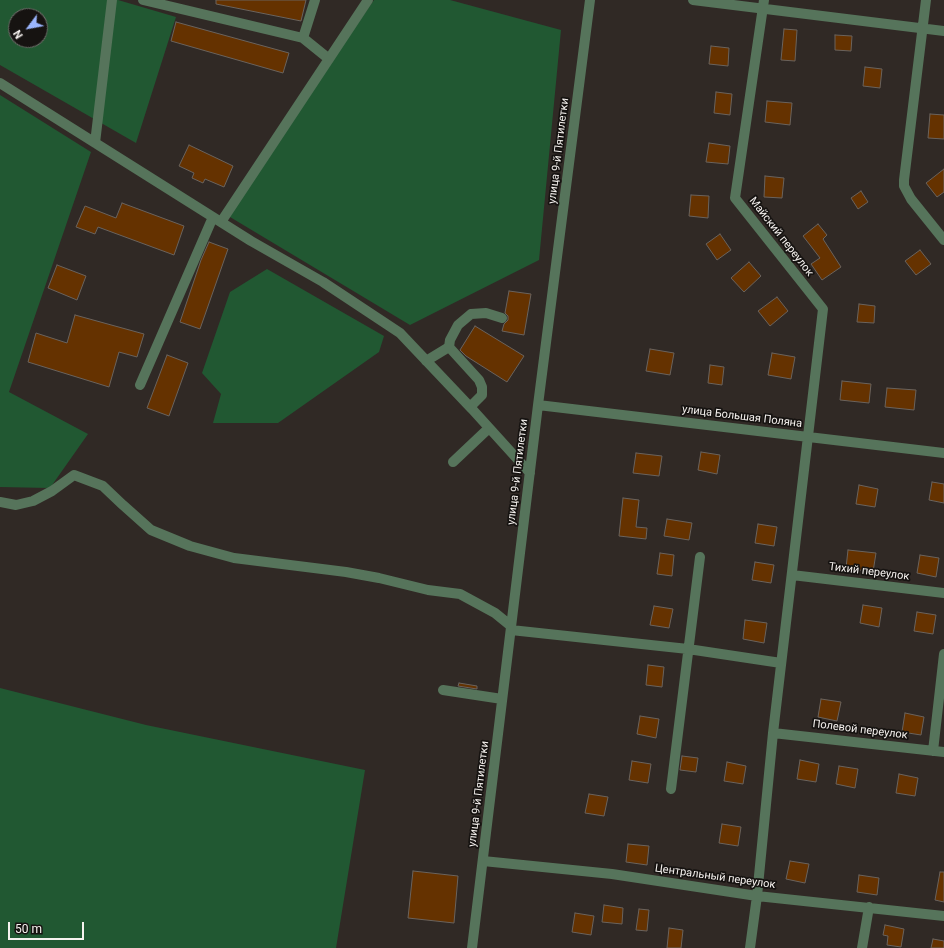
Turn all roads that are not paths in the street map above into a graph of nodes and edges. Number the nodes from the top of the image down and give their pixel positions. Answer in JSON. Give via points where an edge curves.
{"nodes":[{"id":1,"x":112,"y":0,"type":"edge"},
{"id":2,"x":143,"y":0,"type":"edge"},
{"id":3,"x":315,"y":0,"type":"edge"},
{"id":4,"x":368,"y":0,"type":"edge"},
{"id":5,"x":590,"y":0,"type":"edge"},
{"id":6,"x":693,"y":0,"type":"edge"},
{"id":7,"x":926,"y":0,"type":"edge"},
{"id":8,"x":763,"y":5,"type":"edge"},
{"id":9,"x":922,"y":29,"type":"junction"},
{"id":10,"x":944,"y":31,"type":"edge"},
{"id":11,"x":303,"y":38,"type":"junction"},
{"id":12,"x":329,"y":59,"type":"junction"},
{"id":13,"x":0,"y":83,"type":"edge"},
{"id":14,"x":95,"y":143,"type":"junction"},
{"id":15,"x":217,"y":220,"type":"junction"},
{"id":16,"x":944,"y":240,"type":"edge"},
{"id":17,"x":502,"y":318,"type":"dead end"},
{"id":18,"x":448,"y":348,"type":"junction"},
{"id":19,"x":426,"y":361,"type":"junction"},
{"id":20,"x":140,"y":385,"type":"dead end"},
{"id":21,"x":538,"y":405,"type":"junction"},
{"id":22,"x":470,"y":407,"type":"junction"},
{"id":23,"x":489,"y":428,"type":"junction"},
{"id":24,"x":809,"y":436,"type":"junction"},
{"id":25,"x":944,"y":453,"type":"edge"},
{"id":26,"x":452,"y":462,"type":"dead end"},
{"id":27,"x":530,"y":473,"type":"junction"},
{"id":28,"x":0,"y":502,"type":"edge"},
{"id":29,"x":700,"y":556,"type":"dead end"},
{"id":30,"x":792,"y":575,"type":"junction"},
{"id":31,"x":944,"y":593,"type":"edge"},
{"id":32,"x":511,"y":628,"type":"junction"},
{"id":33,"x":688,"y":649,"type":"junction"},
{"id":34,"x":944,"y":654,"type":"edge"},
{"id":35,"x":782,"y":663,"type":"junction"},
{"id":36,"x":443,"y":690,"type":"dead end"},
{"id":37,"x":502,"y":699,"type":"junction"},
{"id":38,"x":773,"y":733,"type":"junction"},
{"id":39,"x":933,"y":751,"type":"junction"},
{"id":40,"x":944,"y":752,"type":"edge"},
{"id":41,"x":671,"y":789,"type":"dead end"},
{"id":42,"x":483,"y":862,"type":"junction"},
{"id":43,"x":758,"y":896,"type":"junction"},
{"id":44,"x":869,"y":907,"type":"junction"},
{"id":45,"x":944,"y":916,"type":"edge"},
{"id":46,"x":472,"y":948,"type":"edge"},
{"id":47,"x":750,"y":948,"type":"edge"},
{"id":48,"x":862,"y":948,"type":"edge"}],
"edges":[{"from":1,"to":14,"type":"street"},
{"from":2,"to":11,"type":"street"},
{"from":3,"to":11,"type":"street"},
{"from":4,"to":12,"type":"street"},
{"from":5,"to":21,"type":"street","name":"улица 9-й Пятилетки"},
{"from":6,"to":8,"type":"street"},
{"from":7,"to":9,"type":"street"},
{"from":8,"to":9,"type":"street"},
{"from":8,"to":24,"type":"street","name":"Майский переулок","via":[[735,198],[823,309]]},
{"from":9,"to":10,"type":"street"},
{"from":9,"to":16,"type":"street","via":[[904,186],[911,199]]},
{"from":11,"to":12,"type":"street"},
{"from":12,"to":15,"type":"street"},
{"from":13,"to":14,"type":"street"},
{"from":14,"to":15,"type":"street"},
{"from":15,"to":19,"type":"street","via":[[323,282],[400,333]]},
{"from":15,"to":20,"type":"street"},
{"from":17,"to":18,"type":"street","via":[[486,313],[471,314],[458,325]]},
{"from":18,"to":19,"type":"street"},
{"from":18,"to":22,"type":"street","via":[[479,380],[482,387],[482,395]]},
{"from":19,"to":22,"type":"street"},
{"from":21,"to":24,"type":"street","name":"улица Большая Поляна"},
{"from":21,"to":27,"type":"street","name":"улица 9-й Пятилетки"},
{"from":22,"to":23,"type":"street"},
{"from":23,"to":26,"type":"street"},
{"from":23,"to":27,"type":"street"},
{"from":24,"to":25,"type":"street","name":"улица Большая Поляна"},
{"from":24,"to":30,"type":"street","name":"Майский переулок"},
{"from":27,"to":32,"type":"street","name":"улица 9-й Пятилетки"},
{"from":28,"to":32,"type":"street","via":[[16,505],[33,501],[74,475],[103,486],[151,530],[190,546],[234,558],[346,572],[428,590],[460,594],[495,613]]},
{"from":29,"to":33,"type":"street"},
{"from":30,"to":31,"type":"street","name":"Тихий переулок"},
{"from":30,"to":35,"type":"street","name":"Майский переулок"},
{"from":32,"to":33,"type":"street"},
{"from":32,"to":37,"type":"street","name":"улица 9-й Пятилетки"},
{"from":33,"to":35,"type":"street"},
{"from":33,"to":41,"type":"street"},
{"from":34,"to":39,"type":"street"},
{"from":35,"to":38,"type":"street","name":"Майский переулок"},
{"from":36,"to":37,"type":"street"},
{"from":37,"to":42,"type":"street","name":"улица 9-й Пятилетки"},
{"from":38,"to":39,"type":"street","name":"Полевой переулок"},
{"from":38,"to":43,"type":"street","name":"Майский переулок"},
{"from":39,"to":40,"type":"street","name":"Полевой переулок"},
{"from":42,"to":43,"type":"street","name":"Центральный переулок","via":[[612,874]]},
{"from":42,"to":46,"type":"street","name":"улица 9-й Пятилетки"},
{"from":43,"to":44,"type":"street","name":"Центральный переулок"},
{"from":43,"to":47,"type":"street","name":"Майский переулок"},
{"from":44,"to":45,"type":"street","name":"Центральный переулок"},
{"from":44,"to":48,"type":"street"}]}
